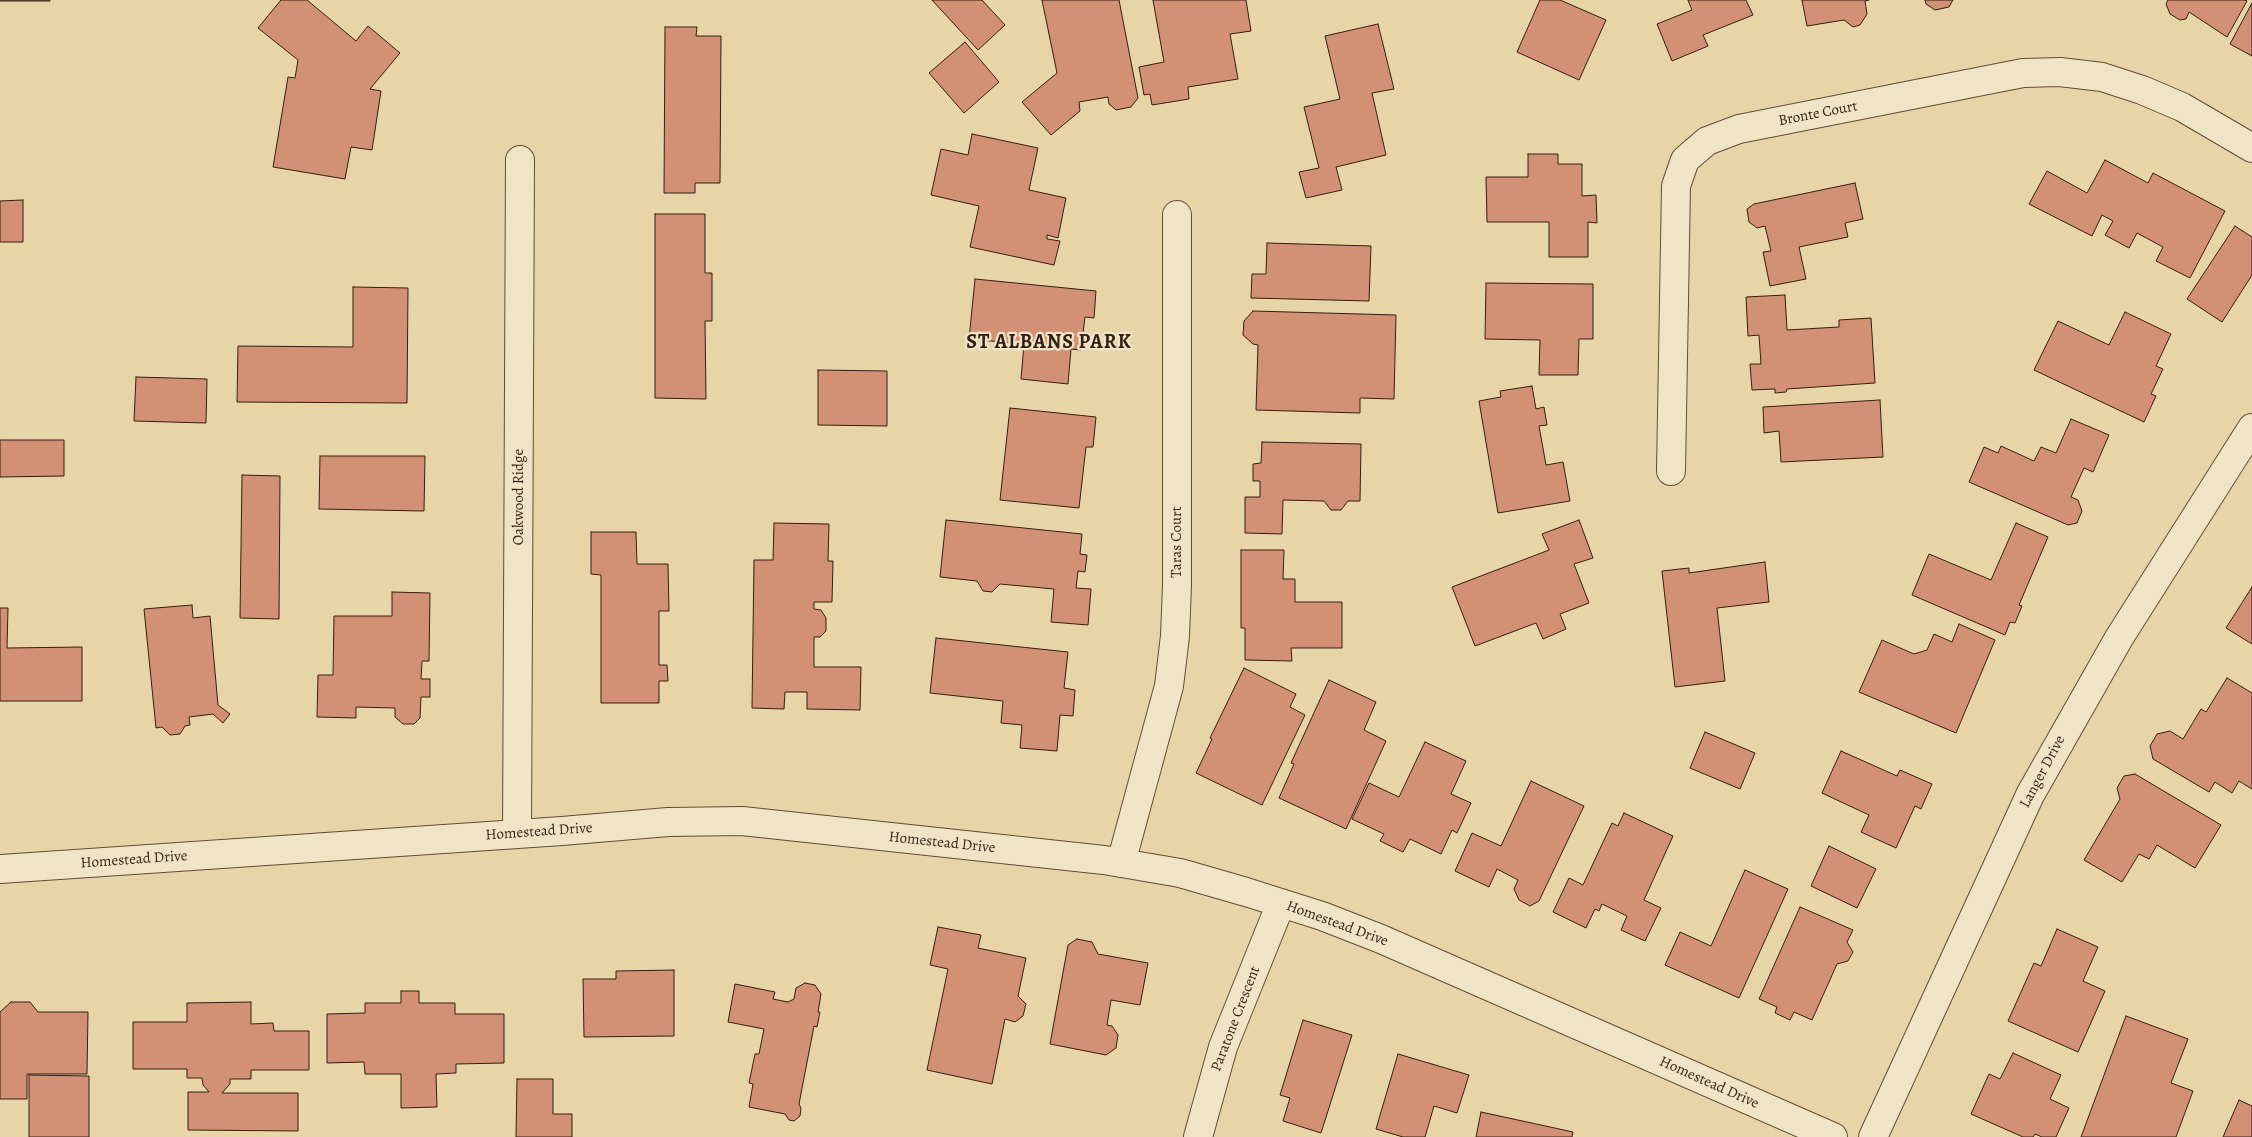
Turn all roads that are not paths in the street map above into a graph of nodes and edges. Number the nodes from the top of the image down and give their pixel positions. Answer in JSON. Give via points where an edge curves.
{"nodes":[{"id":1,"x":2252,"y":148,"type":"edge"},
{"id":2,"x":520,"y":160,"type":"dead end"},
{"id":3,"x":1176,"y":215,"type":"dead end"},
{"id":4,"x":2252,"y":428,"type":"edge"},
{"id":5,"x":1671,"y":471,"type":"dead end"},
{"id":6,"x":517,"y":834,"type":"junction"},
{"id":7,"x":1121,"y":863,"type":"junction"},
{"id":8,"x":0,"y":869,"type":"edge"},
{"id":9,"x":1281,"y":903,"type":"junction"},
{"id":10,"x":1198,"y":1137,"type":"edge"},
{"id":11,"x":1832,"y":1137,"type":"edge"},
{"id":12,"x":1874,"y":1137,"type":"edge"}],
"edges":[{"from":1,"to":5,"type":"street","name":"Bronte Court","via":[[2182,108],[2142,90],[2102,77],[2060,72],[2024,73],[1739,129],[1707,141],[1686,160],[1676,186]]},
{"from":2,"to":6,"type":"street","name":"Oakwood Ridge"},
{"from":3,"to":7,"type":"street","name":"Taras Court","via":[[1178,585],[1175,636],[1169,686]]},
{"from":4,"to":12,"type":"street","name":"Langer Drive","via":[[2119,638],[2030,794]]},
{"from":6,"to":7,"type":"street","name":"Homestead Drive","via":[[668,822],[742,821]]},
{"from":6,"to":8,"type":"street","name":"Homestead Drive"},
{"from":7,"to":9,"type":"street","name":"Homestead Drive","via":[[1180,873]]},
{"from":9,"to":10,"type":"street","name":"Paratone Crescent","via":[[1223,1047]]},
{"from":9,"to":11,"type":"street","name":"Homestead Drive","via":[[1380,939]]}]}
